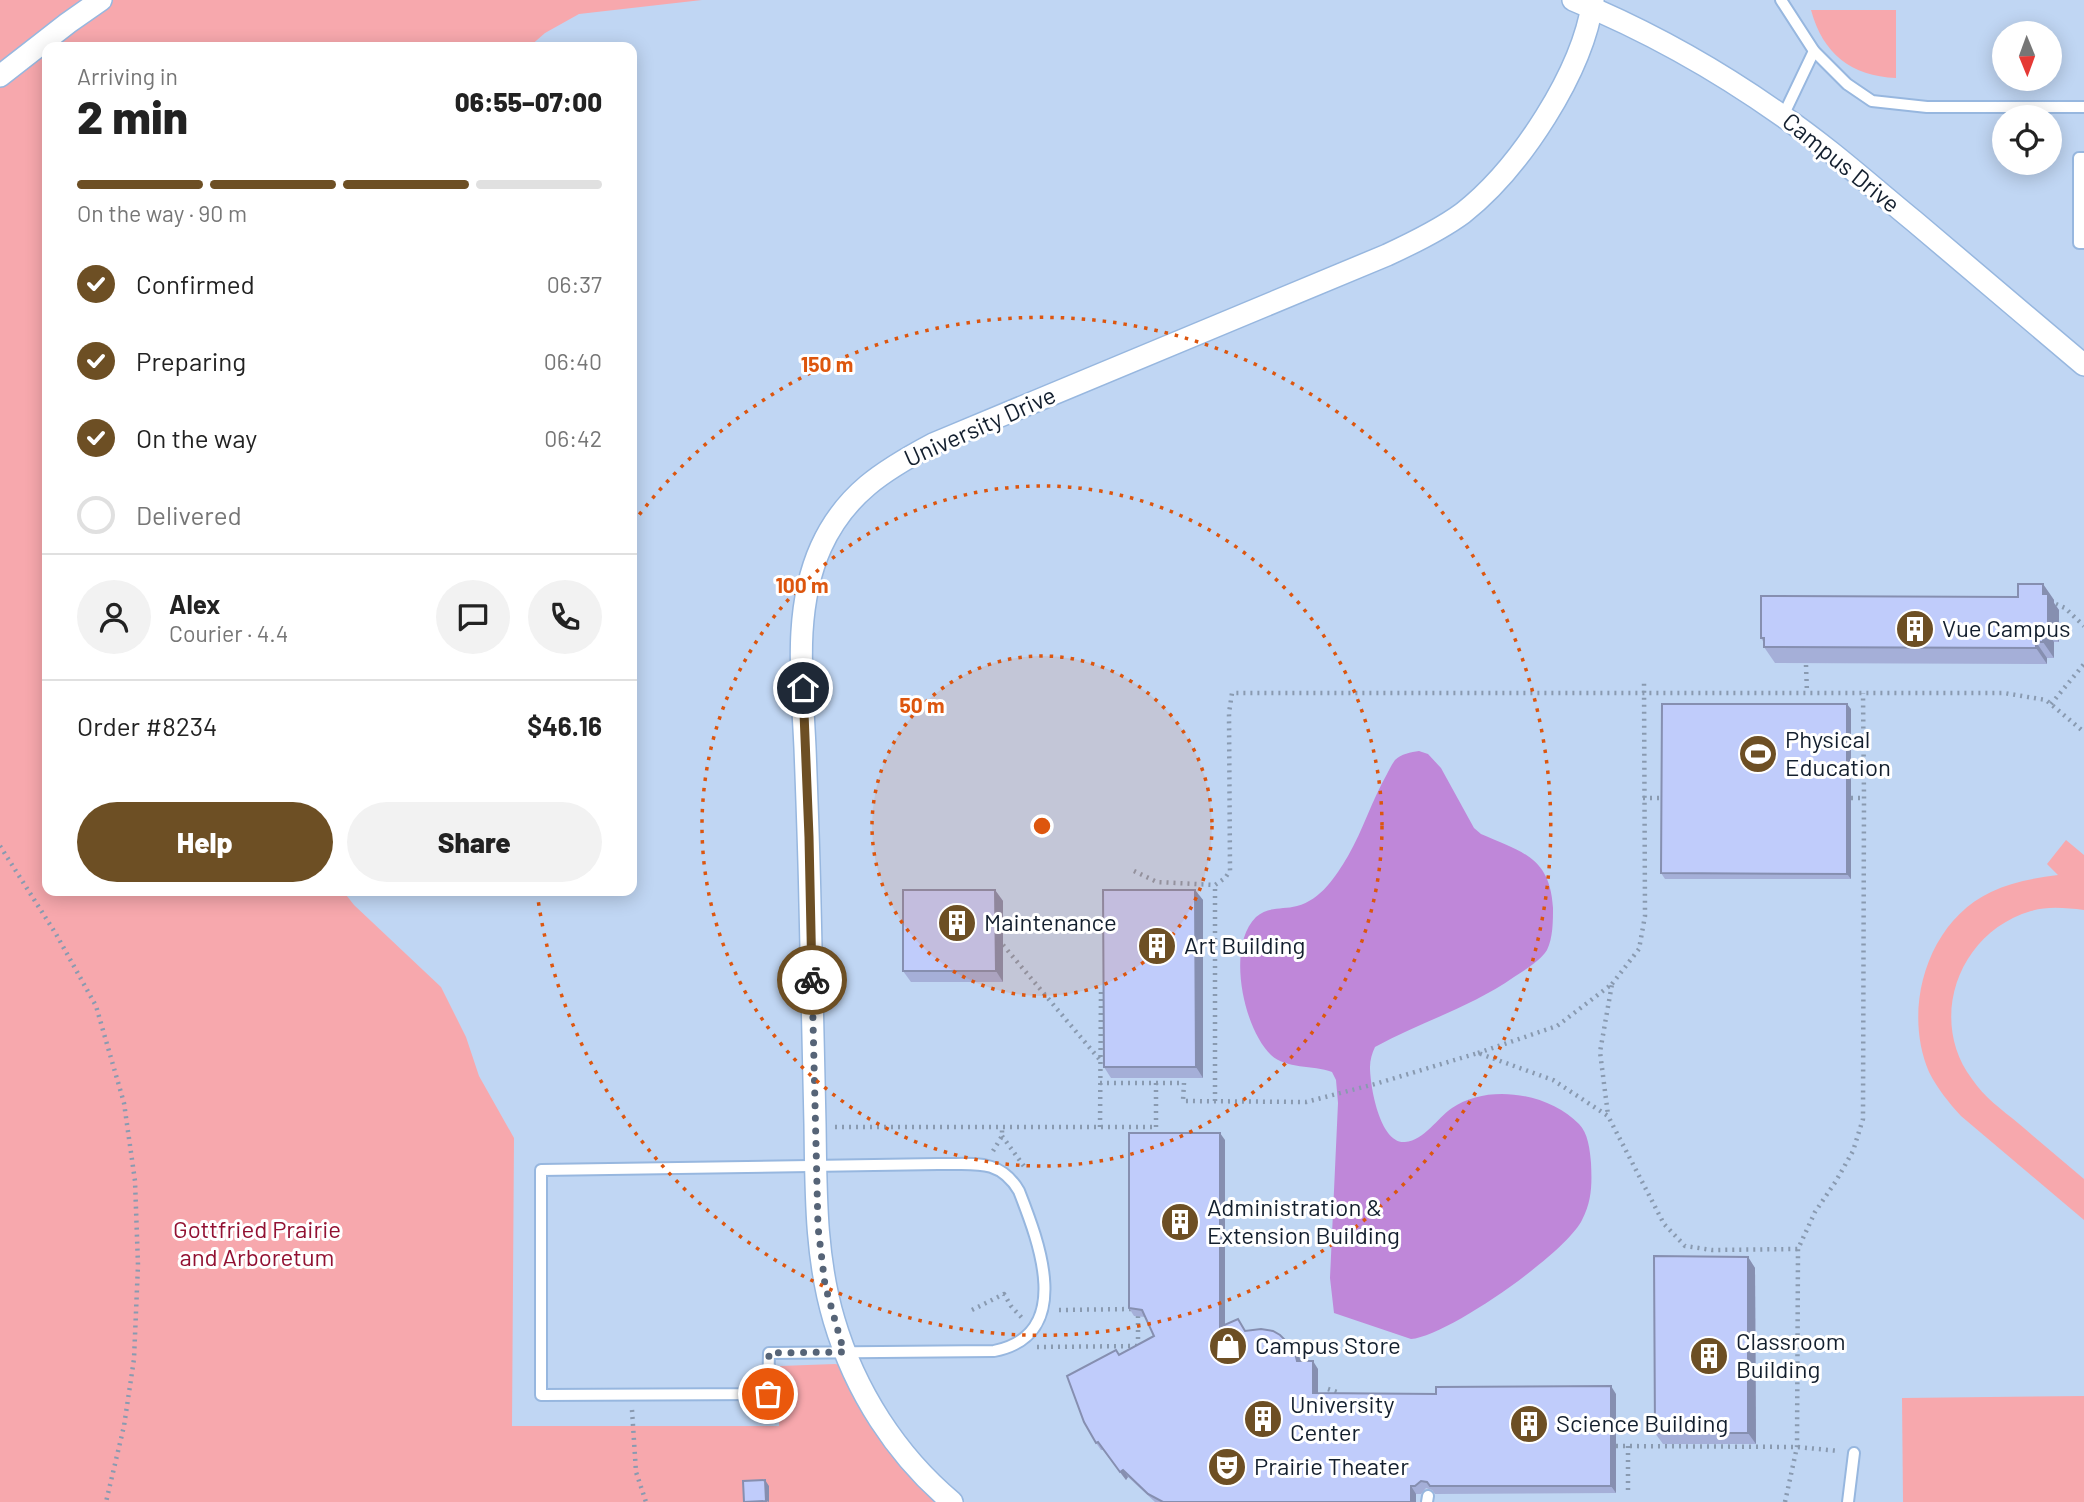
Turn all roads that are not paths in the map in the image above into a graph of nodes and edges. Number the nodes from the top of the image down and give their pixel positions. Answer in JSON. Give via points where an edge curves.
{"nodes":[{"id":1,"x":101,"y":0,"type":"edge"},
{"id":2,"x":1781,"y":0,"type":"edge"},
{"id":3,"x":1586,"y":2,"type":"edge"},
{"id":4,"x":44,"y":42,"type":"edge"},
{"id":5,"x":42,"y":43,"type":"edge"},
{"id":6,"x":1814,"y":51,"type":"junction"},
{"id":7,"x":0,"y":76,"type":"edge"},
{"id":8,"x":2084,"y":107,"type":"edge"},
{"id":9,"x":1783,"y":116,"type":"junction"},
{"id":10,"x":2084,"y":158,"type":"edge"},
{"id":11,"x":2084,"y":243,"type":"edge"},
{"id":12,"x":2084,"y":365,"type":"edge"},
{"id":13,"x":815,"y":1167,"type":"junction"},
{"id":14,"x":844,"y":1352,"type":"junction"},
{"id":15,"x":1854,"y":1453,"type":"road end"},
{"id":16,"x":952,"y":1502,"type":"edge"},
{"id":17,"x":1847,"y":1502,"type":"edge"}],
"edges":[{"from":1,"to":4,"type":"street"},
{"from":2,"to":6,"type":"lane"},
{"from":3,"to":9,"type":"street","name":"Campus Drive","via":[[1679,51]]},
{"from":3,"to":13,"type":"street","name":"University Drive","via":[[1584,41],[1534,135],[1507,170],[1463,212],[1387,255],[933,444],[872,479],[842,512],[814,565],[803,633]]},
{"from":5,"to":7,"type":"street"},
{"from":6,"to":8,"type":"lane","via":[[1872,101],[1927,107]]},
{"from":6,"to":9,"type":"lane"},
{"from":9,"to":12,"type":"street","name":"Campus Drive"},
{"from":10,"to":11,"type":"lane","via":[[2078,158],[2079,243]]},
{"from":13,"to":14,"type":"street","name":"University Drive","via":[[825,1285]]},
{"from":13,"to":14,"type":"lane","via":[[985,1164],[1004,1172],[1023,1200],[1045,1275],[1044,1308],[1032,1328],[1012,1345],[994,1351]]},
{"from":13,"to":14,"type":"lane","via":[[541,1170],[541,1395],[768,1394],[769,1353]]},
{"from":14,"to":16,"type":"street","name":"University Drive","via":[[887,1432]]},
{"from":15,"to":17,"type":"lane"}]}
